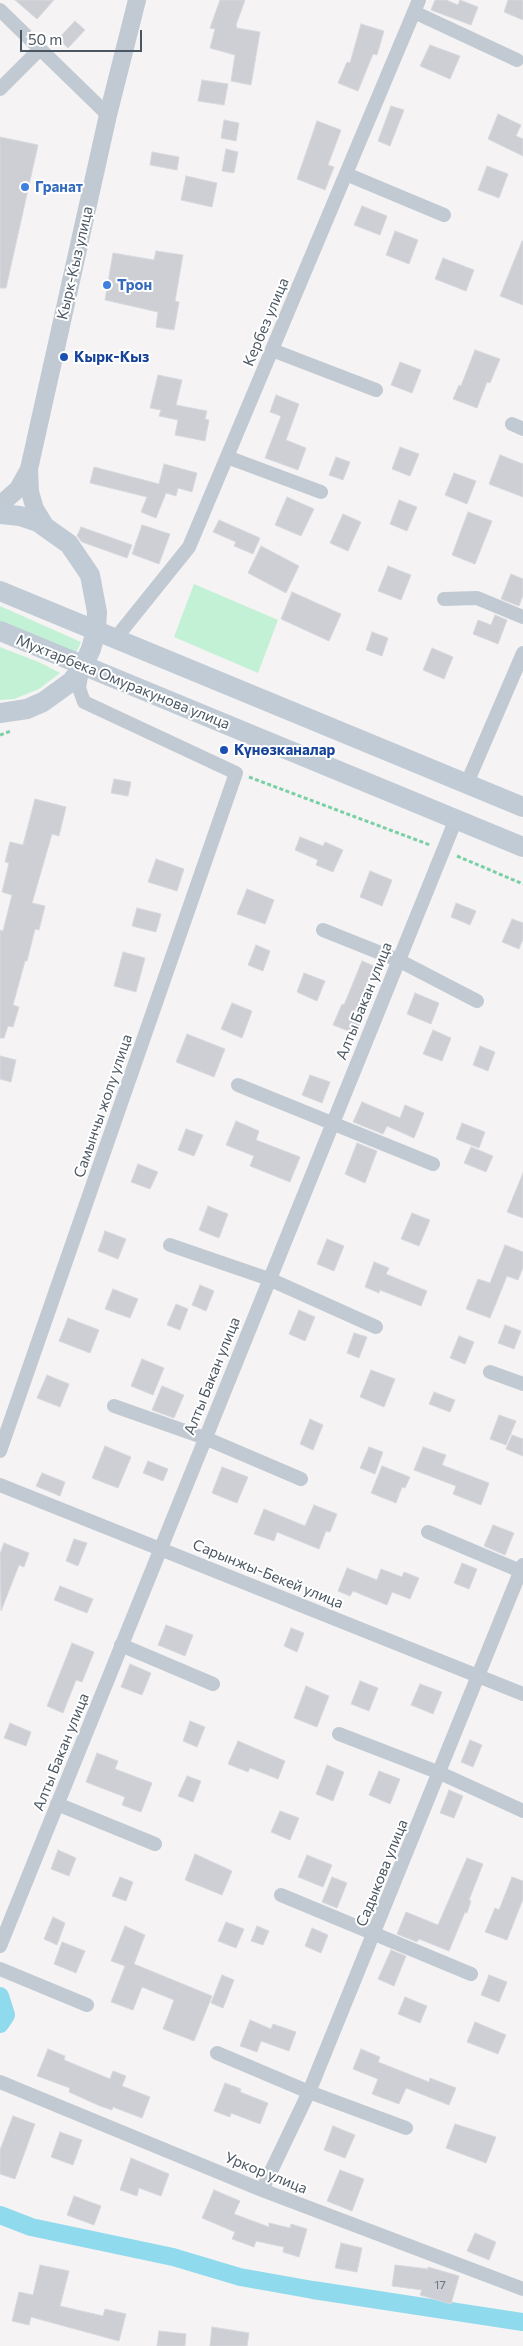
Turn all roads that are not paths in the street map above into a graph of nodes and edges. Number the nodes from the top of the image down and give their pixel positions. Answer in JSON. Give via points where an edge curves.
{"nodes":[{"id":1,"x":137,"y":0,"type":"edge"},
{"id":2,"x":417,"y":6,"type":"edge"},
{"id":3,"x":0,"y":10,"type":"edge"},
{"id":4,"x":40,"y":49,"type":"junction"},
{"id":5,"x":517,"y":60,"type":"dead end"},
{"id":6,"x":0,"y":89,"type":"edge"},
{"id":7,"x":108,"y":115,"type":"junction"},
{"id":8,"x":346,"y":174,"type":"junction"},
{"id":9,"x":444,"y":216,"type":"dead end"},
{"id":10,"x":272,"y":350,"type":"junction"},
{"id":11,"x":376,"y":390,"type":"dead end"},
{"id":12,"x":227,"y":457,"type":"junction"},
{"id":13,"x":30,"y":468,"type":"junction"},
{"id":14,"x":321,"y":492,"type":"dead end"},
{"id":15,"x":0,"y":505,"type":"edge"},
{"id":16,"x":0,"y":514,"type":"edge"},
{"id":17,"x":46,"y":527,"type":"junction"},
{"id":18,"x":0,"y":591,"type":"edge"},
{"id":19,"x":444,"y":599,"type":"dead end"},
{"id":20,"x":523,"y":617,"type":"edge"},
{"id":21,"x":96,"y":631,"type":"junction"},
{"id":22,"x":0,"y":632,"type":"edge"},
{"id":23,"x":115,"y":639,"type":"junction"},
{"id":24,"x":523,"y":654,"type":"edge"},
{"id":25,"x":82,"y":666,"type":"junction"},
{"id":26,"x":0,"y":713,"type":"edge"},
{"id":27,"x":467,"y":783,"type":"junction"},
{"id":28,"x":523,"y":807,"type":"edge"},
{"id":29,"x":456,"y":819,"type":"junction"},
{"id":30,"x":523,"y":847,"type":"edge"},
{"id":31,"x":323,"y":930,"type":"dead end"},
{"id":32,"x":398,"y":960,"type":"junction"},
{"id":33,"x":477,"y":1001,"type":"dead end"},
{"id":34,"x":238,"y":1085,"type":"dead end"},
{"id":35,"x":333,"y":1123,"type":"junction"},
{"id":36,"x":433,"y":1164,"type":"dead end"},
{"id":37,"x":170,"y":1245,"type":"dead end"},
{"id":38,"x":269,"y":1279,"type":"junction"},
{"id":39,"x":376,"y":1327,"type":"dead end"},
{"id":40,"x":490,"y":1372,"type":"dead end"},
{"id":41,"x":523,"y":1384,"type":"edge"},
{"id":42,"x":114,"y":1406,"type":"dead end"},
{"id":43,"x":205,"y":1438,"type":"junction"},
{"id":44,"x":0,"y":1451,"type":"edge"},
{"id":45,"x":301,"y":1478,"type":"dead end"},
{"id":46,"x":0,"y":1485,"type":"edge"},
{"id":47,"x":428,"y":1532,"type":"dead end"},
{"id":48,"x":160,"y":1548,"type":"junction"},
{"id":49,"x":522,"y":1569,"type":"edge"},
{"id":50,"x":121,"y":1645,"type":"junction"},
{"id":51,"x":479,"y":1677,"type":"junction"},
{"id":52,"x":213,"y":1684,"type":"dead end"},
{"id":53,"x":523,"y":1694,"type":"edge"},
{"id":54,"x":339,"y":1734,"type":"dead end"},
{"id":55,"x":440,"y":1773,"type":"junction"},
{"id":56,"x":57,"y":1804,"type":"junction"},
{"id":57,"x":523,"y":1811,"type":"edge"},
{"id":58,"x":155,"y":1844,"type":"dead end"},
{"id":59,"x":281,"y":1895,"type":"dead end"},
{"id":60,"x":375,"y":1933,"type":"junction"},
{"id":61,"x":0,"y":1946,"type":"edge"},
{"id":62,"x":0,"y":1969,"type":"edge"},
{"id":63,"x":471,"y":1974,"type":"dead end"},
{"id":64,"x":86,"y":2005,"type":"dead end"},
{"id":65,"x":217,"y":2053,"type":"dead end"},
{"id":66,"x":0,"y":2082,"type":"edge"},
{"id":67,"x":309,"y":2092,"type":"junction"},
{"id":68,"x":406,"y":2128,"type":"dead end"},
{"id":69,"x":262,"y":2190,"type":"junction"},
{"id":70,"x":523,"y":2289,"type":"edge"}],
"edges":[{"from":1,"to":7,"type":"street","name":"Кырк-Кыз улица"},
{"from":2,"to":5,"type":"street"},
{"from":2,"to":8,"type":"street","name":"Кербез улица"},
{"from":3,"to":4,"type":"street"},
{"from":4,"to":6,"type":"street"},
{"from":4,"to":7,"type":"street"},
{"from":7,"to":13,"type":"street","name":"Кырк-Кыз улица"},
{"from":8,"to":9,"type":"street"},
{"from":8,"to":10,"type":"street","name":"Кербез улица"},
{"from":10,"to":11,"type":"street"},
{"from":10,"to":12,"type":"street","name":"Кербез улица"},
{"from":12,"to":14,"type":"street"},
{"from":12,"to":23,"type":"street","name":"Кербез улица","via":[[189,547]]},
{"from":13,"to":15,"type":"street","name":"Кырк-Кыз улица","via":[[18,489]]},
{"from":13,"to":17,"type":"street","name":"Кырк-Кыз улица","via":[[30,492],[35,510]]},
{"from":16,"to":17,"type":"main road","via":[[20,516]]},
{"from":17,"to":21,"type":"main road","via":[[69,544],[90,575],[97,612]]},
{"from":18,"to":21,"type":"main road"},
{"from":19,"to":20,"type":"street","via":[[478,598]]},
{"from":21,"to":23,"type":"main road"},
{"from":21,"to":25,"type":"main road"},
{"from":22,"to":25,"type":"main road","name":"Мухтарбека Омуракунова улица"},
{"from":23,"to":27,"type":"main road"},
{"from":24,"to":27,"type":"street"},
{"from":25,"to":26,"type":"main road","via":[[58,693],[43,702],[27,709]]},
{"from":25,"to":29,"type":"main road","name":"Мухтарбека Омуракунова улица"},
{"from":25,"to":44,"type":"street","name":"Самынчы жолу улица","via":[[78,688],[84,702],[236,772]]},
{"from":27,"to":28,"type":"main road"},
{"from":29,"to":30,"type":"main road","name":"Мухтарбека Омуракунова улица"},
{"from":29,"to":32,"type":"street","name":"Алты Бакан улица"},
{"from":31,"to":32,"type":"street"},
{"from":32,"to":33,"type":"street"},
{"from":32,"to":35,"type":"street","name":"Алты Бакан улица"},
{"from":34,"to":35,"type":"street"},
{"from":35,"to":36,"type":"street"},
{"from":35,"to":38,"type":"street","name":"Алты Бакан улица"},
{"from":37,"to":38,"type":"street"},
{"from":38,"to":39,"type":"street"},
{"from":38,"to":43,"type":"street","name":"Алты Бакан улица"},
{"from":40,"to":41,"type":"street"},
{"from":42,"to":43,"type":"street"},
{"from":43,"to":45,"type":"street"},
{"from":43,"to":48,"type":"street","name":"Алты Бакан улица"},
{"from":46,"to":48,"type":"street","name":"Сарынжы-Бекей улица"},
{"from":47,"to":49,"type":"street"},
{"from":48,"to":50,"type":"street","name":"Алты Бакан улица"},
{"from":48,"to":51,"type":"street","name":"Сарынжы-Бекей улица"},
{"from":49,"to":51,"type":"street","name":"Садыкова улица"},
{"from":50,"to":52,"type":"street"},
{"from":50,"to":56,"type":"street","name":"Алты Бакан улица"},
{"from":51,"to":53,"type":"street","name":"Сарынжы-Бекей улица"},
{"from":51,"to":55,"type":"street","name":"Садыкова улица"},
{"from":54,"to":55,"type":"street"},
{"from":55,"to":57,"type":"street"},
{"from":55,"to":60,"type":"street","name":"Садыкова улица"},
{"from":56,"to":58,"type":"street"},
{"from":56,"to":61,"type":"street","name":"Алты Бакан улица"},
{"from":59,"to":60,"type":"street"},
{"from":60,"to":63,"type":"street"},
{"from":60,"to":67,"type":"street","name":"Садыкова улица"},
{"from":62,"to":64,"type":"street"},
{"from":65,"to":67,"type":"street"},
{"from":66,"to":69,"type":"street","name":"Уркор улица"},
{"from":67,"to":68,"type":"street"},
{"from":67,"to":69,"type":"street","name":"Садыкова улица"},
{"from":69,"to":70,"type":"street","name":"Уркор улица"}]}
